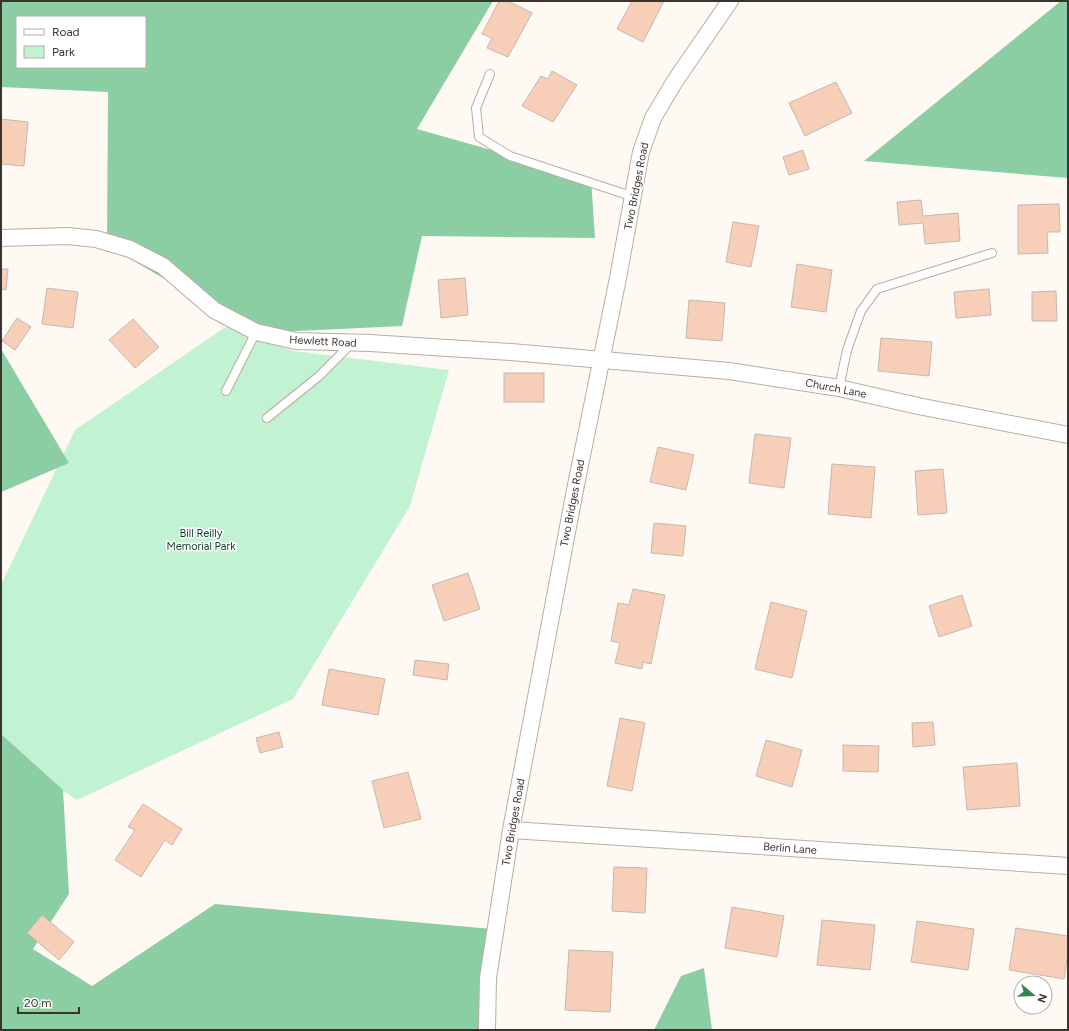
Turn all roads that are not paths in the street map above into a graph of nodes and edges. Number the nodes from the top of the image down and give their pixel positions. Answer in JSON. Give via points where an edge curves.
{"nodes":[{"id":1,"x":730,"y":1,"type":"edge"},
{"id":2,"x":490,"y":74,"type":"dead end"},
{"id":3,"x":634,"y":197,"type":"junction"},
{"id":4,"x":1,"y":238,"type":"edge"},
{"id":5,"x":992,"y":253,"type":"dead end"},
{"id":6,"x":256,"y":332,"type":"junction"},
{"id":7,"x":353,"y":343,"type":"junction"},
{"id":8,"x":602,"y":359,"type":"junction"},
{"id":9,"x":839,"y":388,"type":"junction"},
{"id":10,"x":226,"y":391,"type":"dead end"},
{"id":11,"x":267,"y":418,"type":"dead end"},
{"id":12,"x":1068,"y":435,"type":"edge"},
{"id":13,"x":511,"y":830,"type":"junction"},
{"id":14,"x":1068,"y":866,"type":"edge"},
{"id":15,"x":487,"y":1030,"type":"edge"}],
"edges":[{"from":1,"to":3,"type":"street","name":"Two Bridges Road","via":[[653,118],[641,152]]},
{"from":2,"to":3,"type":"lane","via":[[476,108],[479,137],[510,156]]},
{"from":3,"to":8,"type":"street","name":"Two Bridges Road"},
{"from":4,"to":6,"type":"street","name":"Hewlett Road","via":[[68,236],[96,239],[130,249],[163,266],[214,310]]},
{"from":5,"to":9,"type":"lane","via":[[877,289],[861,311],[847,350]]},
{"from":6,"to":7,"type":"street","name":"Hewlett Road","via":[[296,341]]},
{"from":6,"to":10,"type":"lane"},
{"from":7,"to":8,"type":"street","name":"Hewlett Road"},
{"from":7,"to":11,"type":"lane","via":[[318,378]]},
{"from":8,"to":9,"type":"street","name":"Church Lane","via":[[729,371]]},
{"from":8,"to":13,"type":"street","name":"Two Bridges Road"},
{"from":9,"to":12,"type":"street","name":"Church Lane","via":[[925,408]]},
{"from":13,"to":14,"type":"street","name":"Berlin Lane"},
{"from":13,"to":15,"type":"street","name":"Two Bridges Road","via":[[488,978]]}]}
